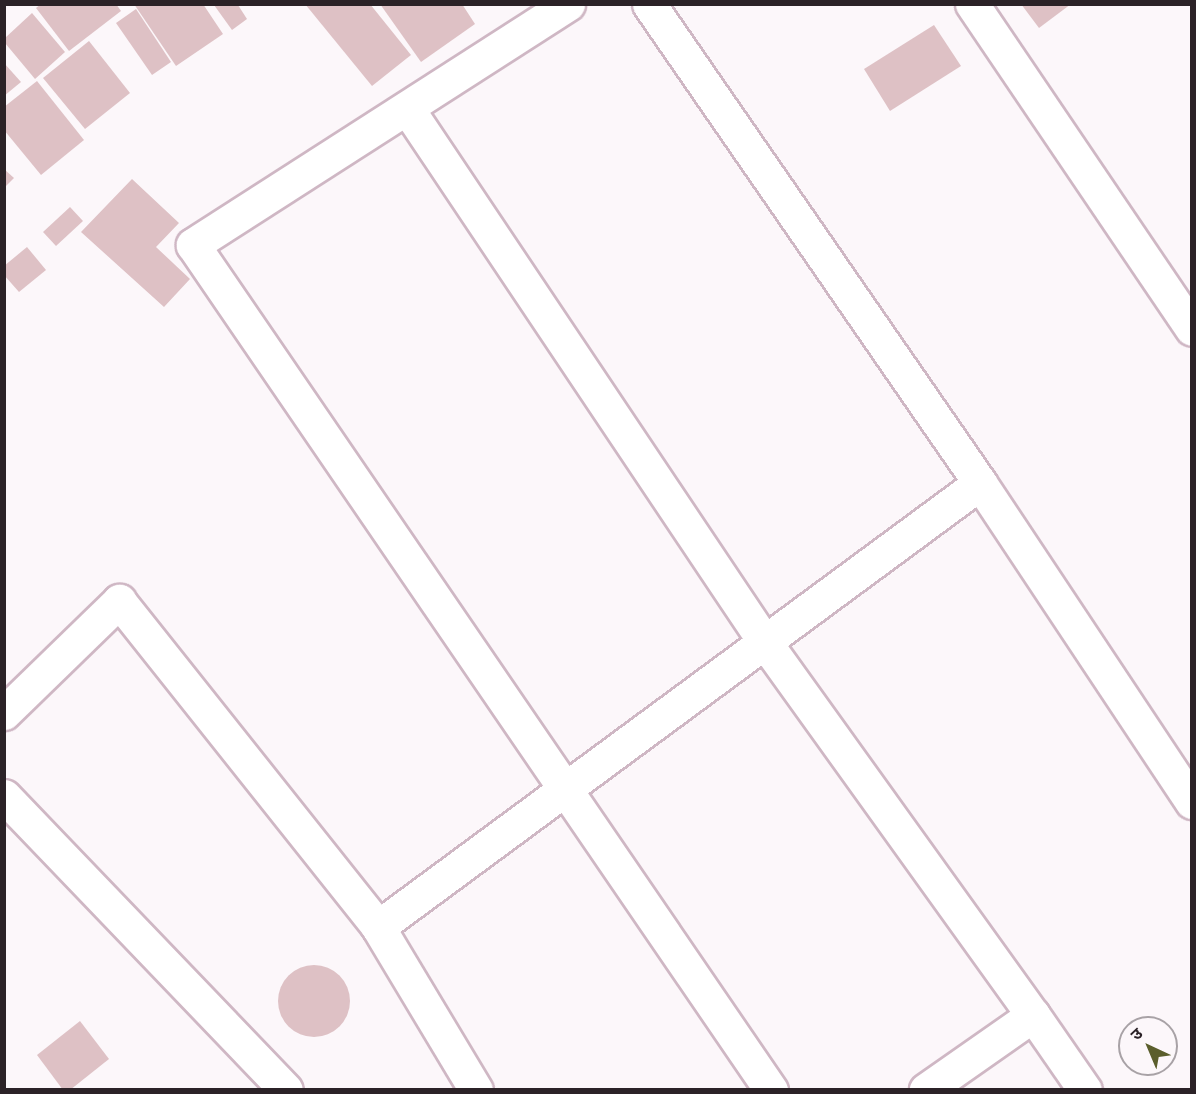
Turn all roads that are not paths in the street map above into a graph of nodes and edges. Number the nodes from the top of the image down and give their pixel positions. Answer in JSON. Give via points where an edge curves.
{"nodes":[{"id":1,"x":568,"y":4,"type":"edge"},
{"id":2,"x":648,"y":4,"type":"edge"},
{"id":3,"x":972,"y":4,"type":"edge"},
{"id":4,"x":407,"y":108,"type":"junction"},
{"id":5,"x":1191,"y":329,"type":"edge"},
{"id":6,"x":980,"y":483,"type":"junction"},
{"id":7,"x":764,"y":641,"type":"junction"},
{"id":8,"x":4,"y":714,"type":"edge"},
{"id":9,"x":564,"y":788,"type":"junction"},
{"id":10,"x":4,"y":796,"type":"edge"},
{"id":11,"x":1191,"y":802,"type":"edge"},
{"id":12,"x":378,"y":927,"type":"junction"},
{"id":13,"x":1033,"y":1015,"type":"junction"},
{"id":14,"x":286,"y":1089,"type":"edge"},
{"id":15,"x":476,"y":1089,"type":"edge"},
{"id":16,"x":771,"y":1089,"type":"edge"},
{"id":17,"x":926,"y":1089,"type":"edge"},
{"id":18,"x":1084,"y":1089,"type":"edge"}],
"edges":[{"from":1,"to":4,"type":"street"},
{"from":2,"to":6,"type":"street"},
{"from":3,"to":5,"type":"street"},
{"from":4,"to":7,"type":"street"},
{"from":4,"to":9,"type":"street","via":[[193,245]]},
{"from":6,"to":7,"type":"street"},
{"from":6,"to":11,"type":"street"},
{"from":7,"to":9,"type":"street"},
{"from":7,"to":13,"type":"street"},
{"from":8,"to":12,"type":"street","via":[[119,601]]},
{"from":9,"to":12,"type":"street"},
{"from":9,"to":16,"type":"street"},
{"from":10,"to":14,"type":"street"},
{"from":12,"to":15,"type":"street"},
{"from":13,"to":17,"type":"street"},
{"from":13,"to":18,"type":"street"}]}
